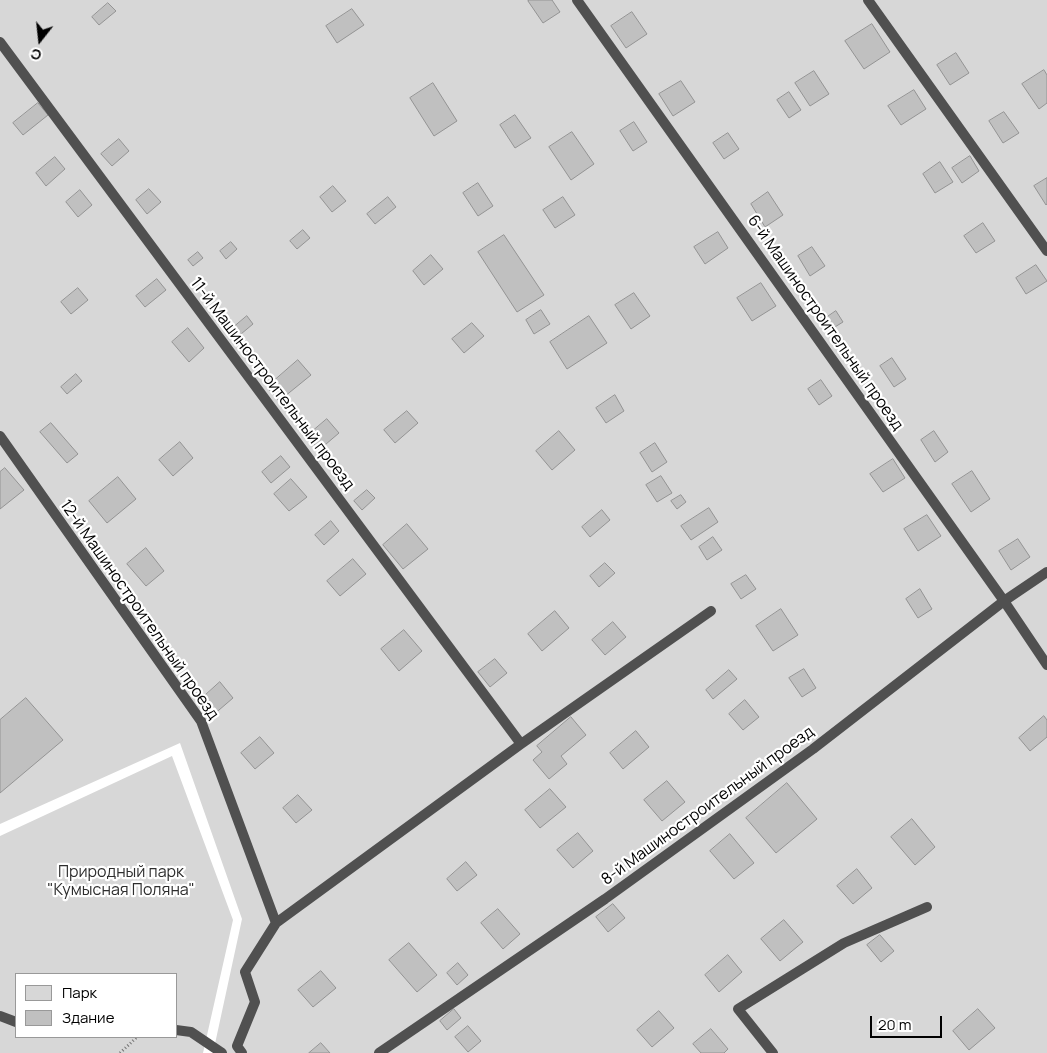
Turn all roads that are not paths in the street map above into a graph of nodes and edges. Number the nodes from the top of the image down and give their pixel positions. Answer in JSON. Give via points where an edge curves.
{"nodes":[{"id":1,"x":577,"y":0,"type":"edge"},
{"id":2,"x":868,"y":0,"type":"edge"},
{"id":3,"x":0,"y":42,"type":"edge"},
{"id":4,"x":1047,"y":250,"type":"edge"},
{"id":5,"x":0,"y":436,"type":"edge"},
{"id":6,"x":1047,"y":572,"type":"edge"},
{"id":7,"x":1004,"y":601,"type":"junction"},
{"id":8,"x":711,"y":611,"type":"dead end"},
{"id":9,"x":1047,"y":665,"type":"edge"},
{"id":10,"x":521,"y":744,"type":"junction"},
{"id":11,"x":927,"y":906,"type":"dead end"},
{"id":12,"x":276,"y":923,"type":"junction"},
{"id":13,"x":0,"y":1016,"type":"edge"},
{"id":14,"x":15,"y":1022,"type":"edge"},
{"id":15,"x":178,"y":1030,"type":"edge"},
{"id":16,"x":391,"y":1050,"type":"edge"},
{"id":17,"x":222,"y":1053,"type":"edge"},
{"id":18,"x":242,"y":1053,"type":"edge"},
{"id":19,"x":379,"y":1053,"type":"edge"},
{"id":20,"x":773,"y":1053,"type":"edge"}],
"edges":[{"from":1,"to":7,"type":"lane","name":"6-й Машиностроительный проезд"},
{"from":2,"to":4,"type":"lane"},
{"from":3,"to":10,"type":"lane","name":"11-й Машиностроительный проезд"},
{"from":5,"to":12,"type":"lane","name":"12-й Машиностроительный проезд","via":[[201,721]]},
{"from":6,"to":7,"type":"lane","name":"8-й Машиностроительный проезд"},
{"from":7,"to":9,"type":"lane","name":"6-й Машиностроительный проезд"},
{"from":7,"to":16,"type":"lane","name":"8-й Машиностроительный проезд","via":[[813,749]]},
{"from":8,"to":10,"type":"lane"},
{"from":10,"to":12,"type":"lane"},
{"from":11,"to":20,"type":"lane","via":[[844,943],[738,1009]]},
{"from":12,"to":18,"type":"lane","via":[[245,972],[256,1002],[237,1046]]},
{"from":13,"to":14,"type":"lane"},
{"from":15,"to":17,"type":"lane","via":[[191,1032]]},
{"from":16,"to":19,"type":"lane","name":"8-й Машиностроительный проезд"}]}
